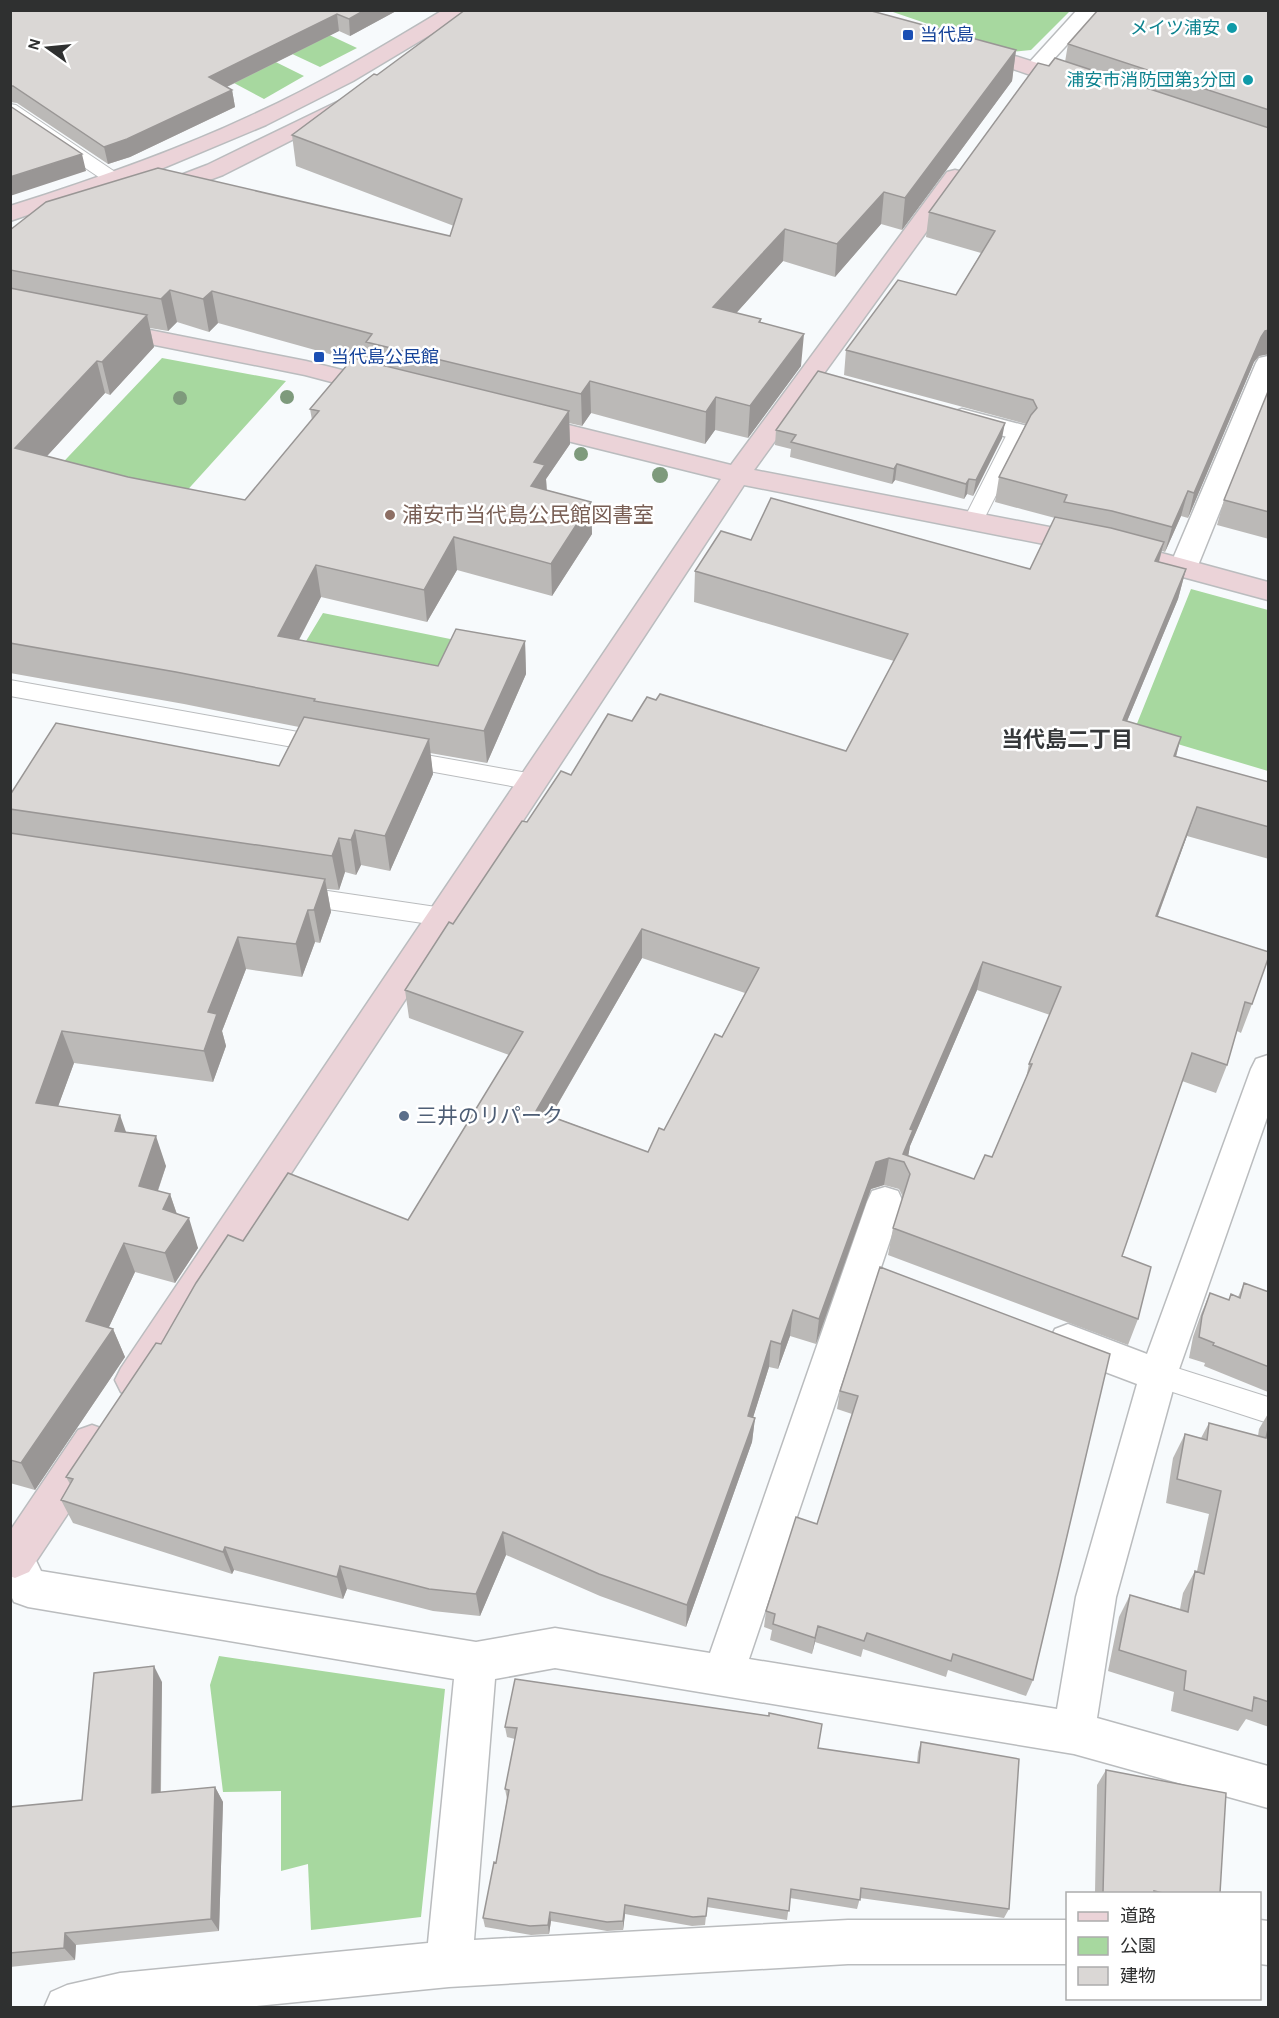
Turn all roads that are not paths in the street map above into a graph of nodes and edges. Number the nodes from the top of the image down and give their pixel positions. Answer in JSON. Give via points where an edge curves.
{"nodes":[{"id":1,"x":459,"y":10,"type":"edge"},
{"id":2,"x":1089,"y":10,"type":"edge"},
{"id":3,"x":480,"y":17,"type":"edge"},
{"id":4,"x":948,"y":40,"type":"edge"},
{"id":5,"x":403,"y":67,"type":"edge"},
{"id":6,"x":1027,"y":79,"type":"junction"},
{"id":7,"x":1090,"y":87,"type":"edge"},
{"id":8,"x":356,"y":97,"type":"edge"},
{"id":9,"x":10,"y":109,"type":"edge"},
{"id":10,"x":971,"y":155,"type":"edge"},
{"id":11,"x":115,"y":180,"type":"junction"},
{"id":12,"x":135,"y":200,"type":"edge"},
{"id":13,"x":10,"y":214,"type":"edge"},
{"id":14,"x":90,"y":325,"type":"edge"},
{"id":15,"x":1269,"y":363,"type":"edge"},
{"id":16,"x":399,"y":391,"type":"edge"},
{"id":17,"x":937,"y":410,"type":"edge"},
{"id":18,"x":504,"y":417,"type":"edge"},
{"id":19,"x":1018,"y":432,"type":"joint"},
{"id":20,"x":737,"y":475,"type":"junction"},
{"id":21,"x":973,"y":521,"type":"junction"},
{"id":22,"x":1183,"y":568,"type":"junction"},
{"id":23,"x":1269,"y":591,"type":"edge"},
{"id":24,"x":10,"y":688,"type":"edge"},
{"id":25,"x":347,"y":748,"type":"edge"},
{"id":26,"x":382,"y":755,"type":"edge"},
{"id":27,"x":533,"y":782,"type":"junction"},
{"id":28,"x":267,"y":891,"type":"edge"},
{"id":29,"x":442,"y":917,"type":"junction"},
{"id":30,"x":1269,"y":1069,"type":"edge"},
{"id":31,"x":885,"y":1202,"type":"dead end"},
{"id":32,"x":1038,"y":1330,"type":"edge"},
{"id":33,"x":1158,"y":1375,"type":"junction"},
{"id":34,"x":1269,"y":1410,"type":"edge"},
{"id":35,"x":13,"y":1558,"type":"edge"},
{"id":36,"x":476,"y":1662,"type":"junction"},
{"id":37,"x":723,"y":1675,"type":"junction"},
{"id":38,"x":1074,"y":1733,"type":"junction"},
{"id":39,"x":1269,"y":1787,"type":"edge"},
{"id":40,"x":1066,"y":1942,"type":"edge"},
{"id":41,"x":449,"y":1964,"type":"junction"},
{"id":42,"x":67,"y":2007,"type":"edge"}],
"edges":[{"from":1,"to":11,"type":"street","via":[[272,114]]},
{"from":2,"to":6,"type":"street"},
{"from":3,"to":5,"type":"street"},
{"from":4,"to":6,"type":"street"},
{"from":6,"to":7,"type":"street"},
{"from":8,"to":12,"type":"street","via":[[224,166]]},
{"from":9,"to":11,"type":"lane"},
{"from":10,"to":20,"type":"street","via":[[821,378]]},
{"from":11,"to":13,"type":"street"},
{"from":14,"to":16,"type":"street","via":[[306,368]]},
{"from":15,"to":22,"type":"street"},
{"from":17,"to":19,"type":"street"},
{"from":18,"to":20,"type":"street"},
{"from":19,"to":21,"type":"lane"},
{"from":20,"to":21,"type":"street"},
{"from":20,"to":27,"type":"street"},
{"from":21,"to":22,"type":"street","via":[[1106,547]]},
{"from":22,"to":23,"type":"street"},
{"from":24,"to":25,"type":"lane"},
{"from":26,"to":27,"type":"lane"},
{"from":27,"to":29,"type":"street"},
{"from":28,"to":29,"type":"lane"},
{"from":29,"to":35,"type":"street"},
{"from":30,"to":33,"type":"street"},
{"from":31,"to":37,"type":"street","via":[[880,1270]]},
{"from":32,"to":33,"type":"street"},
{"from":33,"to":34,"type":"lane"},
{"from":33,"to":38,"type":"street","via":[[1096,1597]]},
{"from":35,"to":36,"type":"street","via":[[28,1588]]},
{"from":36,"to":37,"type":"street","via":[[555,1648]]},
{"from":36,"to":41,"type":"street"},
{"from":37,"to":38,"type":"street"},
{"from":38,"to":39,"type":"street"},
{"from":40,"to":41,"type":"street","via":[[849,1942]]},
{"from":41,"to":42,"type":"street","via":[[120,1996]]}]}
